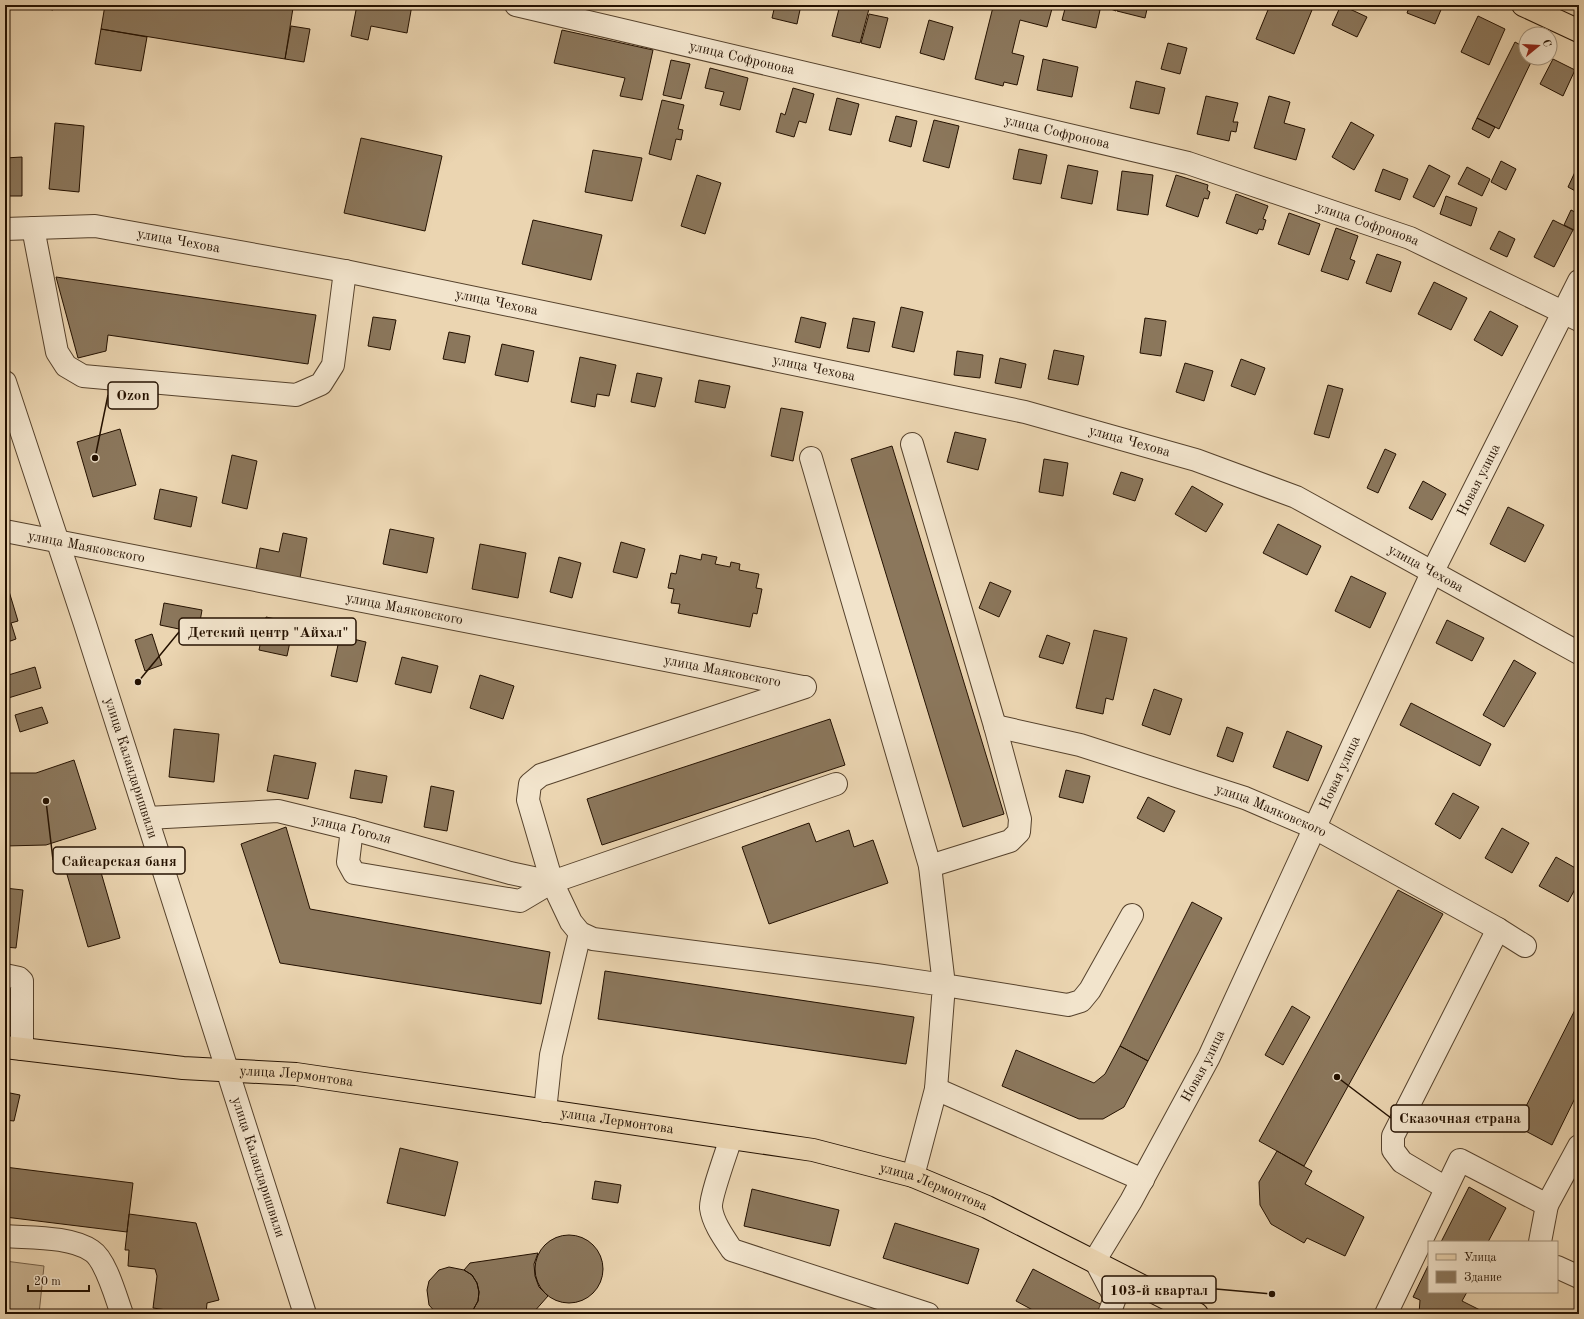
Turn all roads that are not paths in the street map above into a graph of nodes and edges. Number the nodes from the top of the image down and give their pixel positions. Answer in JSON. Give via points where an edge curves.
{"nodes":[{"id":1,"x":516,"y":5,"type":"edge"},
{"id":2,"x":1523,"y":5,"type":"edge"},
{"id":3,"x":1579,"y":30,"type":"edge"},
{"id":4,"x":33,"y":228,"type":"junction"},
{"id":5,"x":5,"y":229,"type":"edge"},
{"id":6,"x":345,"y":270,"type":"junction"},
{"id":7,"x":1579,"y":281,"type":"edge"},
{"id":8,"x":1571,"y":315,"type":"edge"},
{"id":9,"x":5,"y":382,"type":"edge"},
{"id":10,"x":912,"y":444,"type":"dead end"},
{"id":11,"x":812,"y":458,"type":"dead end"},
{"id":12,"x":5,"y":531,"type":"edge"},
{"id":13,"x":58,"y":540,"type":"junction"},
{"id":14,"x":1432,"y":573,"type":"junction"},
{"id":15,"x":1579,"y":653,"type":"edge"},
{"id":16,"x":995,"y":726,"type":"junction"},
{"id":17,"x":836,"y":784,"type":"dead end"},
{"id":18,"x":147,"y":818,"type":"junction"},
{"id":19,"x":1315,"y":828,"type":"junction"},
{"id":20,"x":352,"y":829,"type":"junction"},
{"id":21,"x":930,"y":866,"type":"junction"},
{"id":22,"x":552,"y":882,"type":"junction"},
{"id":23,"x":1132,"y":915,"type":"dead end"},
{"id":24,"x":1498,"y":929,"type":"junction"},
{"id":25,"x":580,"y":933,"type":"junction"},
{"id":26,"x":1525,"y":946,"type":"dead end"},
{"id":27,"x":5,"y":975,"type":"edge"},
{"id":28,"x":944,"y":985,"type":"junction"},
{"id":29,"x":14,"y":1048,"type":"edge"},
{"id":30,"x":226,"y":1071,"type":"junction"},
{"id":31,"x":936,"y":1089,"type":"junction"},
{"id":32,"x":545,"y":1111,"type":"junction"},
{"id":33,"x":731,"y":1138,"type":"junction"},
{"id":34,"x":1579,"y":1146,"type":"edge"},
{"id":35,"x":913,"y":1176,"type":"junction"},
{"id":36,"x":1143,"y":1180,"type":"junction"},
{"id":37,"x":1446,"y":1188,"type":"junction"},
{"id":38,"x":1547,"y":1205,"type":"junction"},
{"id":39,"x":5,"y":1236,"type":"edge"},
{"id":40,"x":1540,"y":1241,"type":"edge"},
{"id":41,"x":1095,"y":1260,"type":"junction"},
{"id":42,"x":1558,"y":1267,"type":"edge"},
{"id":43,"x":1579,"y":1277,"type":"edge"},
{"id":44,"x":122,"y":1314,"type":"edge"},
{"id":45,"x":305,"y":1314,"type":"edge"},
{"id":46,"x":928,"y":1314,"type":"edge"},
{"id":47,"x":1108,"y":1314,"type":"edge"},
{"id":48,"x":1197,"y":1314,"type":"edge"},
{"id":49,"x":1386,"y":1314,"type":"edge"}],
"edges":[{"from":1,"to":8,"type":"street","name":"улица Софронова","via":[[1188,163],[1410,238]]},
{"from":2,"to":3,"type":"main road"},
{"from":4,"to":5,"type":"street","name":"улица Чехова"},
{"from":4,"to":6,"type":"street","name":"улица Чехова","via":[[95,226]]},
{"from":4,"to":6,"type":"street","via":[[57,352],[66,366],[83,376],[296,395],[321,384],[333,365]]},
{"from":6,"to":14,"type":"street","name":"улица Чехова","via":[[1025,412],[1196,460],[1296,497]]},
{"from":7,"to":8,"type":"street","name":"Новая улица"},
{"from":8,"to":14,"type":"street","name":"Новая улица"},
{"from":9,"to":13,"type":"street","name":"улица Каландаришвили"},
{"from":10,"to":16,"type":"street"},
{"from":11,"to":21,"type":"street"},
{"from":12,"to":13,"type":"street","name":"улица Маяковского"},
{"from":13,"to":18,"type":"street","name":"улица Каландаришвили"},
{"from":13,"to":22,"type":"street","name":"улица Маяковского","via":[[805,687],[541,774],[530,784],[528,800]]},
{"from":14,"to":15,"type":"street","name":"улица Чехова"},
{"from":14,"to":19,"type":"street","name":"Новая улица"},
{"from":16,"to":19,"type":"street","name":"улица Маяковского","via":[[1080,745],[1245,798]]},
{"from":16,"to":21,"type":"street","via":[[1020,819],[1019,832],[1010,841]]},
{"from":17,"to":22,"type":"street"},
{"from":18,"to":20,"type":"street","name":"улица Гоголя","via":[[278,811]]},
{"from":18,"to":30,"type":"street","name":"улица Каландаришвили"},
{"from":19,"to":24,"type":"street","name":"улица Маяковского"},
{"from":19,"to":36,"type":"street","name":"Новая улица","via":[[1209,1057]]},
{"from":20,"to":22,"type":"street","name":"улица Гоголя","via":[[510,873]]},
{"from":20,"to":22,"type":"street","via":[[348,862],[354,873],[520,901]]},
{"from":21,"to":28,"type":"street"},
{"from":22,"to":25,"type":"street","via":[[571,922]]},
{"from":23,"to":28,"type":"street","via":[[1090,990],[1081,1001],[1068,1005]]},
{"from":24,"to":26,"type":"street","name":"улица Маяковского"},
{"from":24,"to":37,"type":"street","via":[[1392,1136],[1393,1150],[1402,1162]]},
{"from":25,"to":28,"type":"street","via":[[593,939]]},
{"from":25,"to":32,"type":"street","via":[[551,1055]]},
{"from":27,"to":29,"type":"street","via":[[22,981]]},
{"from":28,"to":31,"type":"street"},
{"from":29,"to":30,"type":"main road","name":"улица Лермонтова"},
{"from":30,"to":32,"type":"main road","name":"улица Лермонтова","via":[[296,1074]]},
{"from":30,"to":45,"type":"street","name":"улица Каландаришвили"},
{"from":31,"to":35,"type":"street"},
{"from":31,"to":36,"type":"street"},
{"from":32,"to":33,"type":"main road","name":"улица Лермонтова"},
{"from":33,"to":35,"type":"main road","name":"улица Лермонтова","via":[[813,1150]]},
{"from":33,"to":46,"type":"street","via":[[711,1207],[720,1232],[732,1250]]},
{"from":34,"to":38,"type":"street"},
{"from":35,"to":41,"type":"main road","name":"улица Лермонтова","via":[[987,1207]]},
{"from":36,"to":41,"type":"street","name":"Новая улица"},
{"from":37,"to":38,"type":"street","via":[[1460,1160]]},
{"from":37,"to":49,"type":"street"},
{"from":38,"to":40,"type":"street"},
{"from":39,"to":44,"type":"street","via":[[71,1242],[93,1251],[107,1272]]},
{"from":41,"to":47,"type":"street","via":[[1115,1298]]},
{"from":41,"to":48,"type":"main road","name":"улица Лермонтова"},
{"from":42,"to":43,"type":"street"}]}
